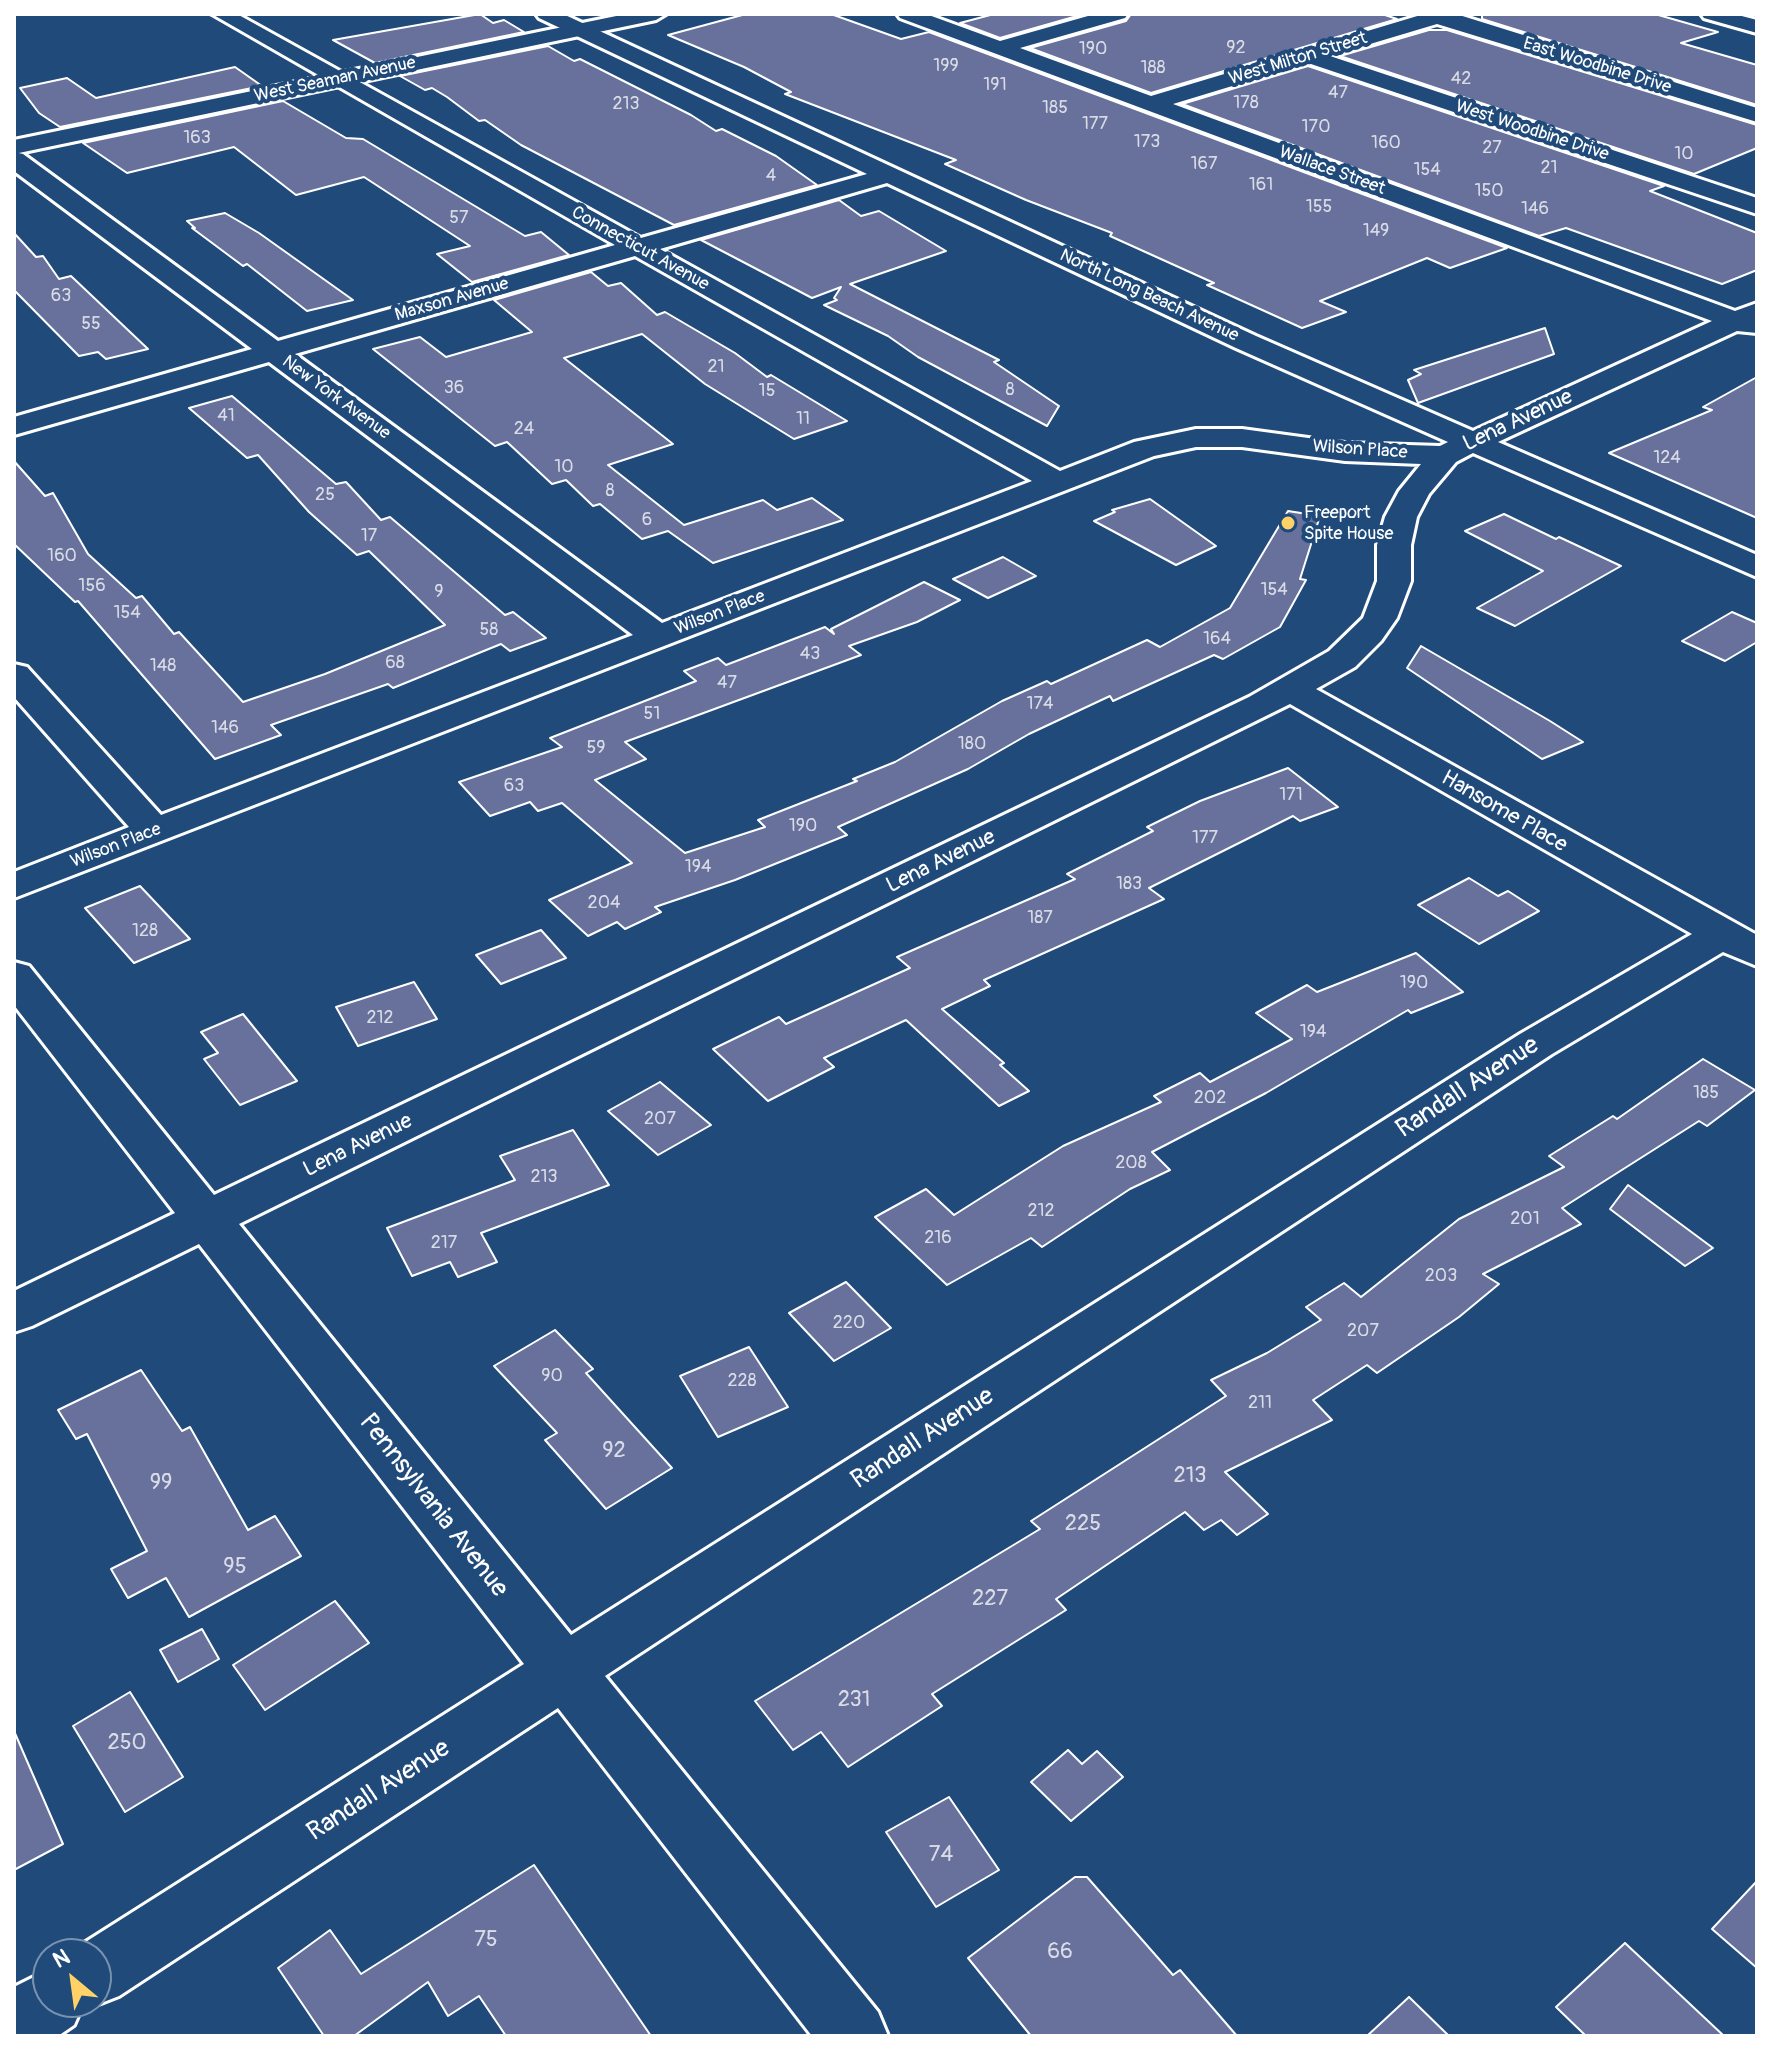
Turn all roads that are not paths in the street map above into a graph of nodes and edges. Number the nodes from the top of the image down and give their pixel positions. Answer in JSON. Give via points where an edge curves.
{"nodes":[{"id":1,"x":222,"y":14,"type":"edge"},
{"id":2,"x":546,"y":14,"type":"edge"},
{"id":3,"x":656,"y":14,"type":"edge"},
{"id":4,"x":907,"y":14,"type":"edge"},
{"id":5,"x":1118,"y":14,"type":"edge"},
{"id":6,"x":1711,"y":14,"type":"edge"},
{"id":7,"x":1442,"y":15,"type":"edge"},
{"id":8,"x":1757,"y":27,"type":"edge"},
{"id":9,"x":580,"y":30,"type":"junction"},
{"id":10,"x":998,"y":48,"type":"junction"},
{"id":11,"x":1308,"y":56,"type":"junction"},
{"id":12,"x":339,"y":80,"type":"junction"},
{"id":13,"x":1150,"y":104,"type":"junction"},
{"id":14,"x":1757,"y":115,"type":"edge"},
{"id":15,"x":14,"y":147,"type":"edge"},
{"id":16,"x":14,"y":159,"type":"edge"},
{"id":17,"x":889,"y":175,"type":"junction"},
{"id":18,"x":1757,"y":206,"type":"edge"},
{"id":19,"x":637,"y":247,"type":"junction"},
{"id":20,"x":1750,"y":320,"type":"edge"},
{"id":21,"x":273,"y":352,"type":"junction"},
{"id":22,"x":14,"y":426,"type":"edge"},
{"id":23,"x":1459,"y":448,"type":"junction"},
{"id":24,"x":1058,"y":483,"type":"junction"},
{"id":25,"x":1757,"y":567,"type":"edge"},
{"id":26,"x":658,"y":637,"type":"junction"},
{"id":27,"x":14,"y":675,"type":"edge"},
{"id":28,"x":1288,"y":688,"type":"junction"},
{"id":29,"x":154,"y":831,"type":"junction"},
{"id":30,"x":14,"y":886,"type":"edge"},
{"id":31,"x":1739,"y":944,"type":"edge"},
{"id":32,"x":14,"y":976,"type":"edge"},
{"id":33,"x":206,"y":1220,"type":"junction"},
{"id":34,"x":14,"y":1313,"type":"edge"},
{"id":35,"x":564,"y":1671,"type":"junction"},
{"id":36,"x":112,"y":1963,"type":"edge"},
{"id":37,"x":32,"y":2014,"type":"edge"},
{"id":38,"x":14,"y":2026,"type":"edge"},
{"id":39,"x":854,"y":2036,"type":"edge"}],
"edges":[{"from":1,"to":12,"type":"street","name":"Connecticut Avenue"},
{"from":2,"to":9,"type":"street","name":"North Long Beach Avenue"},
{"from":3,"to":9,"type":"street","name":"West Seaman Avenue"},
{"from":4,"to":10,"type":"street","name":"Wallace Street"},
{"from":5,"to":10,"type":"street"},
{"from":6,"to":8,"type":"street"},
{"from":7,"to":11,"type":"street","name":"West Milton Street"},
{"from":7,"to":14,"type":"street","name":"East Woodbine Drive"},
{"from":9,"to":12,"type":"street","name":"West Seaman Avenue"},
{"from":9,"to":17,"type":"street","name":"North Long Beach Avenue"},
{"from":10,"to":13,"type":"street","name":"Wallace Street"},
{"from":11,"to":13,"type":"street","name":"West Milton Street"},
{"from":11,"to":18,"type":"street","name":"West Woodbine Drive"},
{"from":12,"to":15,"type":"street","name":"West Seaman Avenue"},
{"from":12,"to":19,"type":"street","name":"Connecticut Avenue"},
{"from":13,"to":20,"type":"street","name":"Wallace Street"},
{"from":16,"to":21,"type":"street","name":"New York Avenue"},
{"from":17,"to":19,"type":"street","name":"Maxson Avenue"},
{"from":17,"to":23,"type":"street","name":"North Long Beach Avenue"},
{"from":19,"to":21,"type":"street","name":"Maxson Avenue"},
{"from":19,"to":24,"type":"street","name":"Connecticut Avenue"},
{"from":20,"to":23,"type":"street","name":"Lena Avenue"},
{"from":21,"to":22,"type":"street","name":"Maxson Avenue"},
{"from":21,"to":26,"type":"street","name":"New York Avenue"},
{"from":23,"to":24,"type":"street","name":"Wilson Place","via":[[1345,452],[1242,438],[1196,438],[1145,449]]},
{"from":23,"to":25,"type":"street","name":"North Long Beach Avenue"},
{"from":23,"to":28,"type":"street","name":"Lena Avenue","via":[[1415,491],[1401,517],[1394,581],[1374,626],[1342,659]]},
{"from":24,"to":26,"type":"street","name":"Wilson Place"},
{"from":26,"to":29,"type":"street","name":"Wilson Place"},
{"from":27,"to":29,"type":"street"},
{"from":28,"to":31,"type":"street","name":"Hansome Place"},
{"from":28,"to":33,"type":"street","name":"Lena Avenue"},
{"from":29,"to":30,"type":"street","name":"Wilson Place"},
{"from":31,"to":35,"type":"street","name":"Randall Avenue","via":[[1536,1044]]},
{"from":32,"to":33,"type":"street","name":"Pennsylvania Avenue"},
{"from":33,"to":34,"type":"street","name":"Lena Avenue"},
{"from":33,"to":35,"type":"street","name":"Pennsylvania Avenue"},
{"from":35,"to":36,"type":"street","name":"Randall Avenue"},
{"from":35,"to":39,"type":"street","name":"Pennsylvania Avenue"},
{"from":37,"to":38,"type":"street"}]}
